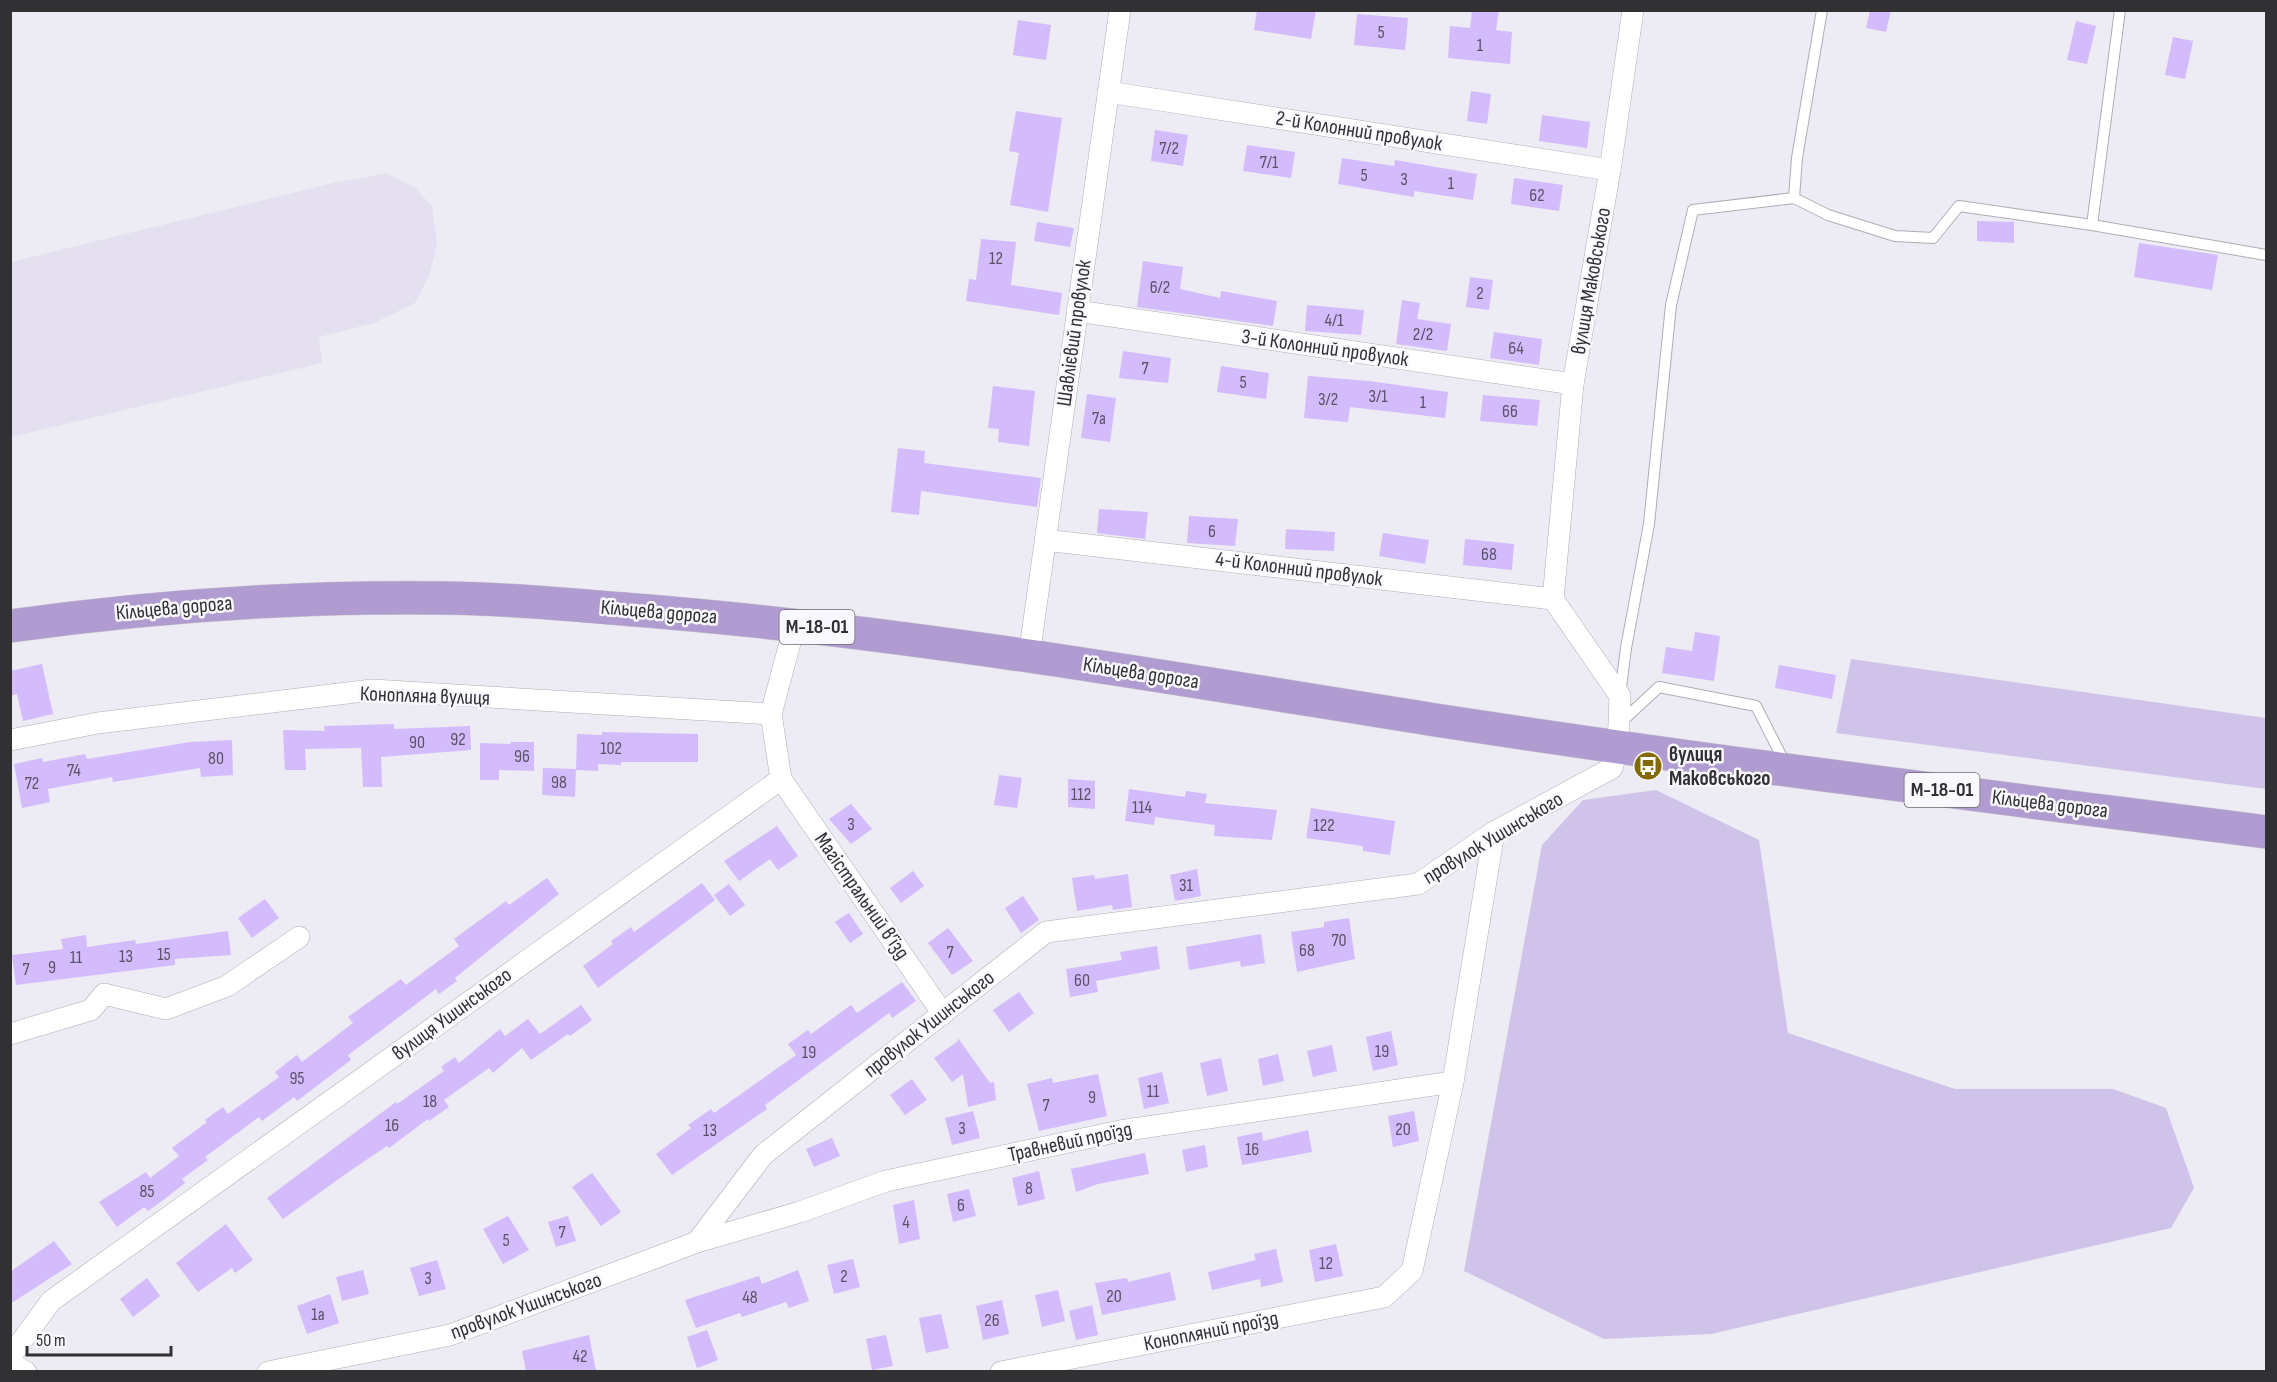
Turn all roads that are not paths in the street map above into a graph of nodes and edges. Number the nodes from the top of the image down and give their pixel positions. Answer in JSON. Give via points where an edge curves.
{"nodes":[{"id":1,"x":1120,"y":10,"type":"edge"},
{"id":2,"x":1633,"y":10,"type":"edge"},
{"id":3,"x":1822,"y":10,"type":"edge"},
{"id":4,"x":2120,"y":10,"type":"edge"},
{"id":5,"x":1108,"y":92,"type":"junction"},
{"id":6,"x":1611,"y":170,"type":"junction"},
{"id":7,"x":1794,"y":198,"type":"junction"},
{"id":8,"x":2091,"y":225,"type":"junction"},
{"id":9,"x":2266,"y":255,"type":"edge"},
{"id":10,"x":1077,"y":311,"type":"junction"},
{"id":11,"x":1573,"y":384,"type":"junction"},
{"id":12,"x":1045,"y":540,"type":"junction"},
{"id":13,"x":1553,"y":599,"type":"junction"},
{"id":14,"x":795,"y":624,"type":"junction"},
{"id":15,"x":10,"y":626,"type":"edge"},
{"id":16,"x":1029,"y":656,"type":"junction"},
{"id":17,"x":1620,"y":696,"type":"junction"},
{"id":18,"x":771,"y":714,"type":"junction"},
{"id":19,"x":1618,"y":736,"type":"junction"},
{"id":20,"x":10,"y":740,"type":"edge"},
{"id":21,"x":1789,"y":770,"type":"junction"},
{"id":22,"x":781,"y":779,"type":"junction"},
{"id":23,"x":1494,"y":832,"type":"junction"},
{"id":24,"x":2266,"y":832,"type":"edge"},
{"id":25,"x":299,"y":937,"type":"dead end"},
{"id":26,"x":943,"y":1014,"type":"junction"},
{"id":27,"x":10,"y":1034,"type":"edge"},
{"id":28,"x":1453,"y":1082,"type":"junction"},
{"id":29,"x":697,"y":1242,"type":"junction"},
{"id":30,"x":10,"y":1357,"type":"edge"},
{"id":31,"x":10,"y":1363,"type":"edge"},
{"id":32,"x":26,"y":1371,"type":"edge"},
{"id":33,"x":268,"y":1371,"type":"edge"},
{"id":34,"x":1001,"y":1371,"type":"edge"}],
"edges":[{"from":1,"to":5,"type":"street","name":"Шавлієвий провулок"},
{"from":2,"to":6,"type":"street","name":"вулиця Маковського"},
{"from":3,"to":7,"type":"lane"},
{"from":4,"to":8,"type":"lane"},
{"from":5,"to":6,"type":"street","name":"2-й Колонний провулок"},
{"from":5,"to":10,"type":"street","name":"Шавлієвий провулок"},
{"from":6,"to":11,"type":"street","name":"вулиця Маковського"},
{"from":7,"to":8,"type":"lane","via":[[1828,215],[1895,236],[1933,238],[1959,206]]},
{"from":7,"to":17,"type":"lane","via":[[1693,210],[1671,305],[1649,524]]},
{"from":8,"to":9,"type":"lane"},
{"from":10,"to":11,"type":"street","name":"3-й Колонний провулок"},
{"from":10,"to":12,"type":"street","name":"Шавлієвий провулок"},
{"from":11,"to":13,"type":"street","name":"вулиця Маковського"},
{"from":12,"to":13,"type":"street","name":"4-й Колонний провулок"},
{"from":12,"to":16,"type":"street","name":"Шавлієвий провулок"},
{"from":13,"to":17,"type":"street"},
{"from":14,"to":15,"type":"highway","name":"Кільцева дорога","number":"М-18-01","via":[[445,598],[264,601],[88,615]]},
{"from":14,"to":16,"type":"highway","name":"Кільцева дорога","number":"М-18-01"},
{"from":14,"to":18,"type":"street"},
{"from":16,"to":19,"type":"highway","name":"Кільцева дорога","number":"М-18-01"},
{"from":17,"to":19,"type":"street"},
{"from":18,"to":20,"type":"street","name":"Конопляна вулиця","via":[[372,690],[98,723]]},
{"from":18,"to":22,"type":"street"},
{"from":19,"to":21,"type":"highway","name":"Кільцева дорога","number":"М-18-01"},
{"from":19,"to":21,"type":"lane","via":[[1659,687],[1756,706]]},
{"from":19,"to":23,"type":"street","name":"провулок Ушинського","via":[[1612,768]]},
{"from":21,"to":24,"type":"highway","name":"Кільцева дорога","number":"М-18-01"},
{"from":22,"to":26,"type":"street","name":"Магістральний в’їзд"},
{"from":22,"to":30,"type":"street","name":"вулиця Ушинського","via":[[51,1301]]},
{"from":23,"to":26,"type":"street","name":"провулок Ушинського","via":[[1418,884],[1046,932]]},
{"from":23,"to":28,"type":"street"},
{"from":25,"to":27,"type":"street","via":[[227,986],[166,1009],[104,994],[91,1010]]},
{"from":26,"to":29,"type":"street","name":"провулок Ушинського","via":[[763,1155]]},
{"from":28,"to":29,"type":"street","name":"Травневий проїзд","via":[[1120,1131],[886,1181],[800,1212]]},
{"from":28,"to":34,"type":"street","name":"Конопляний проїзд","via":[[1412,1271],[1384,1297]]},
{"from":29,"to":33,"type":"street","name":"провулок Ушинського","via":[[450,1335]]},
{"from":31,"to":32,"type":"street"}]}
